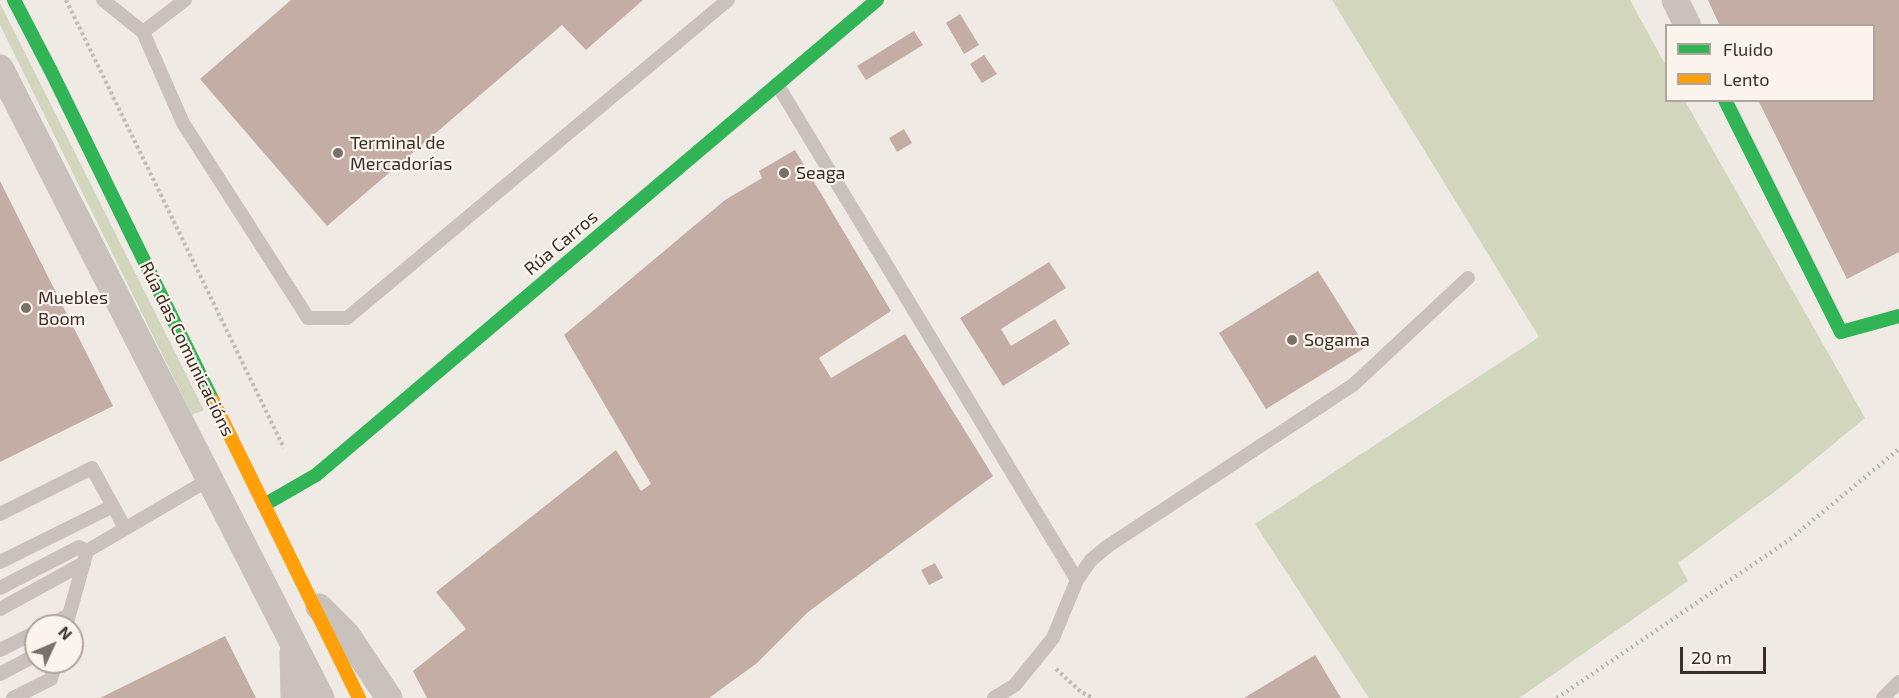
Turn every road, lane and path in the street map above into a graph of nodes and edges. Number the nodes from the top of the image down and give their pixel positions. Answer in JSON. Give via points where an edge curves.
{"nodes":[{"id":1,"x":14,"y":0,"type":"edge"},
{"id":2,"x":66,"y":0,"type":"edge"},
{"id":3,"x":103,"y":0,"type":"edge"},
{"id":4,"x":185,"y":0,"type":"edge"},
{"id":5,"x":728,"y":0,"type":"edge"},
{"id":6,"x":877,"y":0,"type":"edge"},
{"id":7,"x":1675,"y":0,"type":"edge"},
{"id":8,"x":1687,"y":24,"type":"edge"},
{"id":9,"x":143,"y":33,"type":"junction"},
{"id":10,"x":0,"y":68,"type":"edge"},
{"id":11,"x":777,"y":84,"type":"junction"},
{"id":12,"x":1726,"y":102,"type":"edge"},
{"id":13,"x":1468,"y":278,"type":"dead end"},
{"id":14,"x":1899,"y":316,"type":"edge"},
{"id":15,"x":284,"y":448,"type":"dead end"},
{"id":16,"x":210,"y":479,"type":"junction"},
{"id":17,"x":113,"y":506,"type":"junction"},
{"id":18,"x":264,"y":506,"type":"junction"},
{"id":19,"x":0,"y":514,"type":"edge"},
{"id":20,"x":125,"y":528,"type":"junction"},
{"id":21,"x":86,"y":557,"type":"junction"},
{"id":22,"x":0,"y":562,"type":"edge"},
{"id":23,"x":1077,"y":580,"type":"junction"},
{"id":24,"x":0,"y":588,"type":"edge"},
{"id":25,"x":308,"y":596,"type":"junction"},
{"id":26,"x":0,"y":609,"type":"edge"},
{"id":27,"x":69,"y":614,"type":"edge"},
{"id":28,"x":24,"y":638,"type":"edge"},
{"id":29,"x":293,"y":645,"type":"junction"},
{"id":30,"x":0,"y":650,"type":"edge"},
{"id":31,"x":1040,"y":655,"type":"junction"},
{"id":32,"x":24,"y":661,"type":"edge"},
{"id":33,"x":0,"y":674,"type":"edge"},
{"id":34,"x":52,"y":674,"type":"edge"},
{"id":35,"x":1899,"y":682,"type":"edge"},
{"id":36,"x":13,"y":698,"type":"edge"},
{"id":37,"x":294,"y":698,"type":"edge"},
{"id":38,"x":321,"y":698,"type":"edge"},
{"id":39,"x":359,"y":698,"type":"edge"},
{"id":40,"x":389,"y":698,"type":"edge"},
{"id":41,"x":994,"y":698,"type":"edge"},
{"id":42,"x":1093,"y":698,"type":"edge"},
{"id":43,"x":1882,"y":698,"type":"edge"}],
"edges":[{"from":1,"to":18,"type":"street","name":"Rúa das Comunicacións"},
{"from":2,"to":15,"type":"path"},
{"from":3,"to":9,"type":"lane"},
{"from":4,"to":9,"type":"lane"},
{"from":5,"to":9,"type":"lane","via":[[347,318],[308,318],[183,123]]},
{"from":6,"to":11,"type":"street","name":"Rúa Carros"},
{"from":7,"to":8,"type":"street"},
{"from":10,"to":16,"type":"street","name":"Rúa das Comunicacións"},
{"from":11,"to":18,"type":"street","name":"Rúa Carros","via":[[316,475]]},
{"from":11,"to":23,"type":"lane"},
{"from":12,"to":14,"type":"street","via":[[1841,332]]},
{"from":13,"to":23,"type":"lane","via":[[1353,386],[1108,546],[1091,560]]},
{"from":16,"to":20,"type":"lane"},
{"from":16,"to":29,"type":"street","name":"Rúa das Comunicacións"},
{"from":17,"to":19,"type":"lane","via":[[92,468]]},
{"from":17,"to":20,"type":"lane"},
{"from":17,"to":22,"type":"lane"},
{"from":18,"to":25,"type":"street","name":"Rúa das Comunicacións"},
{"from":20,"to":21,"type":"lane"},
{"from":21,"to":24,"type":"lane","via":[[79,548]]},
{"from":21,"to":26,"type":"lane"},
{"from":21,"to":27,"type":"lane"},
{"from":23,"to":31,"type":"lane","via":[[1053,638]]},
{"from":25,"to":39,"type":"street","name":"Rúa das Comunicacións"},
{"from":25,"to":40,"type":"street","via":[[347,634]]},
{"from":28,"to":30,"type":"lane"},
{"from":29,"to":37,"type":"street"},
{"from":29,"to":38,"type":"street","name":"Rúa das Comunicacións"},
{"from":31,"to":41,"type":"lane","via":[[1015,685]]},
{"from":31,"to":42,"type":"path"},
{"from":32,"to":33,"type":"lane"},
{"from":34,"to":36,"type":"lane","via":[[51,679]]},
{"from":35,"to":43,"type":"lane"}]}
